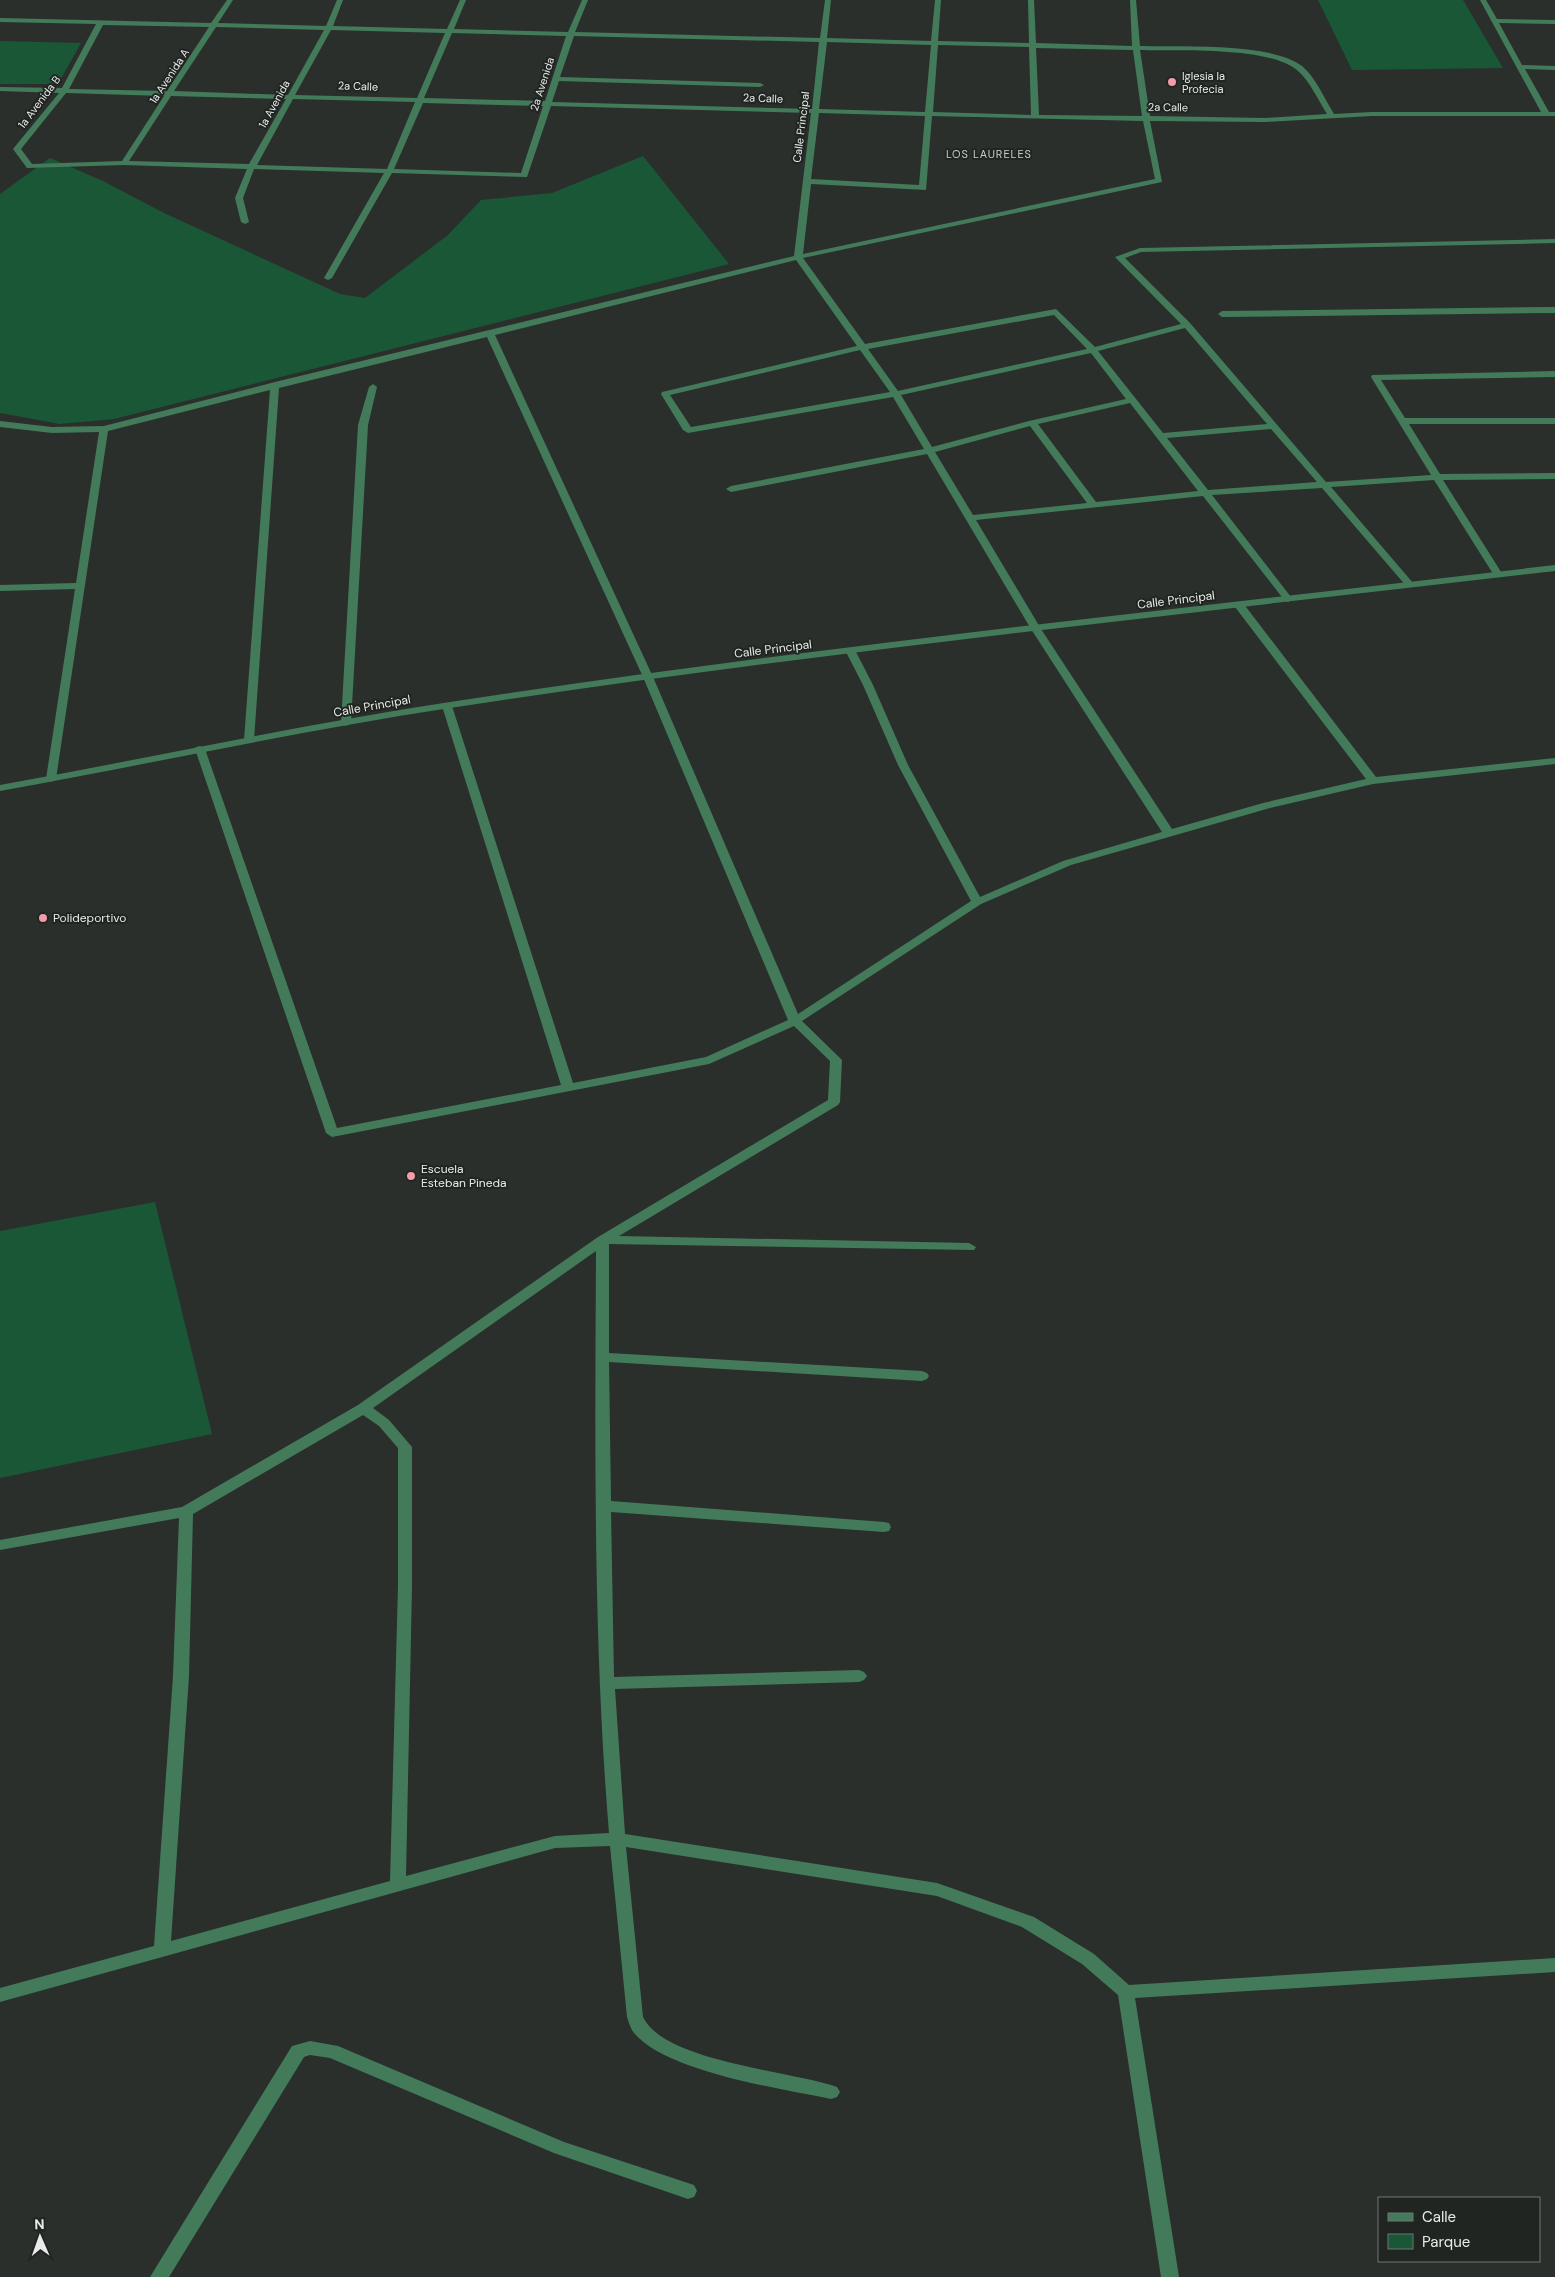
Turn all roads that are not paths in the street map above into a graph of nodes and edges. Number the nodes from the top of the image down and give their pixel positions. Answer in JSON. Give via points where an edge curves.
{"nodes":[{"id":1,"x":230,"y":0,"type":"edge"},
{"id":2,"x":340,"y":0,"type":"edge"},
{"id":3,"x":463,"y":0,"type":"edge"},
{"id":4,"x":585,"y":0,"type":"edge"},
{"id":5,"x":828,"y":0,"type":"edge"},
{"id":6,"x":938,"y":0,"type":"edge"},
{"id":7,"x":1031,"y":0,"type":"edge"},
{"id":8,"x":1133,"y":0,"type":"edge"},
{"id":9,"x":1484,"y":0,"type":"edge"},
{"id":10,"x":0,"y":20,"type":"edge"},
{"id":11,"x":1497,"y":21,"type":"junction"},
{"id":12,"x":101,"y":22,"type":"junction"},
{"id":13,"x":1555,"y":22,"type":"edge"},
{"id":14,"x":216,"y":24,"type":"junction"},
{"id":15,"x":328,"y":29,"type":"junction"},
{"id":16,"x":450,"y":31,"type":"junction"},
{"id":17,"x":571,"y":33,"type":"junction"},
{"id":18,"x":824,"y":41,"type":"junction"},
{"id":19,"x":934,"y":43,"type":"junction"},
{"id":20,"x":1032,"y":45,"type":"junction"},
{"id":21,"x":1134,"y":49,"type":"junction"},
{"id":22,"x":1521,"y":67,"type":"junction"},
{"id":23,"x":1555,"y":68,"type":"edge"},
{"id":24,"x":556,"y":79,"type":"junction"},
{"id":25,"x":760,"y":85,"type":"dead end"},
{"id":26,"x":0,"y":89,"type":"edge"},
{"id":27,"x":65,"y":90,"type":"junction"},
{"id":28,"x":171,"y":93,"type":"junction"},
{"id":29,"x":292,"y":96,"type":"junction"},
{"id":30,"x":421,"y":99,"type":"junction"},
{"id":31,"x":548,"y":102,"type":"junction"},
{"id":32,"x":816,"y":112,"type":"junction"},
{"id":33,"x":930,"y":114,"type":"junction"},
{"id":34,"x":1546,"y":114,"type":"junction"},
{"id":35,"x":1555,"y":114,"type":"edge"},
{"id":36,"x":1035,"y":116,"type":"junction"},
{"id":37,"x":1332,"y":117,"type":"junction"},
{"id":38,"x":1144,"y":118,"type":"junction"},
{"id":39,"x":124,"y":163,"type":"junction"},
{"id":40,"x":251,"y":168,"type":"junction"},
{"id":41,"x":389,"y":172,"type":"junction"},
{"id":42,"x":807,"y":181,"type":"junction"},
{"id":43,"x":245,"y":222,"type":"dead end"},
{"id":44,"x":1555,"y":241,"type":"edge"},
{"id":45,"x":798,"y":257,"type":"junction"},
{"id":46,"x":328,"y":278,"type":"dead end"},
{"id":47,"x":1555,"y":310,"type":"edge"},
{"id":48,"x":1222,"y":314,"type":"dead end"},
{"id":49,"x":1187,"y":325,"type":"junction"},
{"id":50,"x":489,"y":332,"type":"junction"},
{"id":51,"x":862,"y":346,"type":"junction"},
{"id":52,"x":1093,"y":350,"type":"junction"},
{"id":53,"x":1555,"y":374,"type":"edge"},
{"id":54,"x":275,"y":385,"type":"junction"},
{"id":55,"x":373,"y":387,"type":"dead end"},
{"id":56,"x":896,"y":394,"type":"junction"},
{"id":57,"x":1132,"y":400,"type":"junction"},
{"id":58,"x":1555,"y":420,"type":"edge"},
{"id":59,"x":1401,"y":421,"type":"junction"},
{"id":60,"x":1032,"y":423,"type":"junction"},
{"id":61,"x":0,"y":424,"type":"edge"},
{"id":62,"x":1274,"y":426,"type":"junction"},
{"id":63,"x":104,"y":429,"type":"junction"},
{"id":64,"x":1160,"y":436,"type":"junction"},
{"id":65,"x":930,"y":451,"type":"junction"},
{"id":66,"x":1555,"y":476,"type":"edge"},
{"id":67,"x":1437,"y":477,"type":"junction"},
{"id":68,"x":1325,"y":486,"type":"junction"},
{"id":69,"x":731,"y":489,"type":"dead end"},
{"id":70,"x":1205,"y":493,"type":"junction"},
{"id":71,"x":1094,"y":505,"type":"junction"},
{"id":72,"x":970,"y":518,"type":"junction"},
{"id":73,"x":1555,"y":568,"type":"edge"},
{"id":74,"x":1498,"y":575,"type":"junction"},
{"id":75,"x":1410,"y":585,"type":"junction"},
{"id":76,"x":80,"y":586,"type":"junction"},
{"id":77,"x":0,"y":588,"type":"edge"},
{"id":78,"x":1288,"y":599,"type":"junction"},
{"id":79,"x":1238,"y":605,"type":"junction"},
{"id":80,"x":1036,"y":629,"type":"junction"},
{"id":81,"x":851,"y":652,"type":"junction"},
{"id":82,"x":648,"y":677,"type":"junction"},
{"id":83,"x":447,"y":706,"type":"junction"},
{"id":84,"x":346,"y":723,"type":"junction"},
{"id":85,"x":249,"y":740,"type":"junction"},
{"id":86,"x":200,"y":749,"type":"junction"},
{"id":87,"x":1555,"y":761,"type":"edge"},
{"id":88,"x":51,"y":779,"type":"junction"},
{"id":89,"x":1373,"y":781,"type":"junction"},
{"id":90,"x":0,"y":788,"type":"edge"},
{"id":91,"x":1168,"y":832,"type":"junction"},
{"id":92,"x":977,"y":902,"type":"junction"},
{"id":93,"x":795,"y":1021,"type":"junction"},
{"id":94,"x":568,"y":1087,"type":"junction"},
{"id":95,"x":603,"y":1240,"type":"junction"},
{"id":96,"x":970,"y":1247,"type":"dead end"},
{"id":97,"x":602,"y":1357,"type":"junction"},
{"id":98,"x":922,"y":1376,"type":"dead end"},
{"id":99,"x":363,"y":1408,"type":"junction"},
{"id":100,"x":605,"y":1506,"type":"junction"},
{"id":101,"x":186,"y":1512,"type":"junction"},
{"id":102,"x":884,"y":1527,"type":"dead end"},
{"id":103,"x":0,"y":1545,"type":"edge"},
{"id":104,"x":859,"y":1676,"type":"dead end"},
{"id":105,"x":607,"y":1683,"type":"junction"},
{"id":106,"x":618,"y":1839,"type":"junction"},
{"id":107,"x":398,"y":1884,"type":"junction"},
{"id":108,"x":162,"y":1950,"type":"junction"},
{"id":109,"x":1555,"y":1965,"type":"edge"},
{"id":110,"x":1126,"y":1992,"type":"junction"},
{"id":111,"x":0,"y":1995,"type":"edge"},
{"id":112,"x":831,"y":2092,"type":"dead end"},
{"id":113,"x":688,"y":2192,"type":"dead end"},
{"id":114,"x":159,"y":2277,"type":"edge"},
{"id":115,"x":1170,"y":2277,"type":"edge"}],
"edges":[{"from":1,"to":14,"type":"street","name":"1a Avenida A"},
{"from":2,"to":15,"type":"street","name":"1a Avenida"},
{"from":3,"to":16,"type":"street"},
{"from":4,"to":17,"type":"street","name":"2a Avenida"},
{"from":5,"to":18,"type":"street","name":"Calle Principal"},
{"from":6,"to":19,"type":"street"},
{"from":7,"to":20,"type":"street"},
{"from":8,"to":21,"type":"street"},
{"from":9,"to":11,"type":"street"},
{"from":10,"to":12,"type":"street"},
{"from":11,"to":13,"type":"street"},
{"from":11,"to":22,"type":"street"},
{"from":12,"to":14,"type":"street"},
{"from":12,"to":27,"type":"street","name":"1a Avenida B"},
{"from":14,"to":15,"type":"street"},
{"from":14,"to":28,"type":"street","name":"1a Avenida A"},
{"from":15,"to":16,"type":"street"},
{"from":15,"to":29,"type":"street","name":"1a Avenida"},
{"from":16,"to":17,"type":"street"},
{"from":16,"to":30,"type":"street"},
{"from":17,"to":18,"type":"street"},
{"from":17,"to":24,"type":"street","name":"2a Avenida"},
{"from":18,"to":19,"type":"street"},
{"from":18,"to":32,"type":"street","name":"Calle Principal"},
{"from":19,"to":20,"type":"street"},
{"from":19,"to":33,"type":"street"},
{"from":20,"to":21,"type":"street"},
{"from":20,"to":36,"type":"street"},
{"from":21,"to":37,"type":"street","via":[[1223,50],[1286,61],[1304,72]]},
{"from":21,"to":38,"type":"street"},
{"from":22,"to":23,"type":"street"},
{"from":22,"to":34,"type":"street"},
{"from":24,"to":25,"type":"street"},
{"from":24,"to":31,"type":"street","name":"2a Avenida"},
{"from":26,"to":27,"type":"street","name":"2a Calle"},
{"from":27,"to":28,"type":"street","name":"2a Calle"},
{"from":27,"to":39,"type":"street","name":"1a Avenida B","via":[[17,149],[30,166]]},
{"from":28,"to":29,"type":"street","name":"2a Calle"},
{"from":28,"to":39,"type":"street","name":"1a Avenida A"},
{"from":29,"to":30,"type":"street","name":"2a Calle"},
{"from":29,"to":40,"type":"street","name":"1a Avenida"},
{"from":30,"to":31,"type":"street","name":"2a Calle"},
{"from":30,"to":41,"type":"street"},
{"from":31,"to":32,"type":"street","name":"2a Calle"},
{"from":31,"to":41,"type":"street","name":"2a Avenida","via":[[524,175]]},
{"from":32,"to":33,"type":"street","name":"2a Calle"},
{"from":32,"to":42,"type":"street","name":"Calle Principal"},
{"from":33,"to":36,"type":"street","name":"2a Calle"},
{"from":33,"to":42,"type":"street","via":[[923,188]]},
{"from":34,"to":35,"type":"street","name":"2a Calle"},
{"from":34,"to":37,"type":"street","name":"2a Calle"},
{"from":36,"to":38,"type":"street","name":"2a Calle"},
{"from":37,"to":38,"type":"street","name":"2a Calle","via":[[1264,120]]},
{"from":38,"to":45,"type":"street","via":[[1159,180]]},
{"from":39,"to":40,"type":"street"},
{"from":40,"to":41,"type":"street"},
{"from":40,"to":43,"type":"street","name":"1a Avenida","via":[[239,198]]},
{"from":41,"to":46,"type":"street"},
{"from":42,"to":45,"type":"street","name":"Calle Principal"},
{"from":44,"to":49,"type":"street","via":[[1140,250],[1120,257]]},
{"from":45,"to":50,"type":"street"},
{"from":45,"to":51,"type":"street"},
{"from":47,"to":48,"type":"street"},
{"from":49,"to":52,"type":"street"},
{"from":49,"to":62,"type":"street"},
{"from":50,"to":54,"type":"street"},
{"from":50,"to":82,"type":"street"},
{"from":51,"to":52,"type":"street","via":[[1056,312]]},
{"from":51,"to":56,"type":"street"},
{"from":51,"to":56,"type":"street","via":[[665,394],[688,430]]},
{"from":52,"to":56,"type":"street"},
{"from":52,"to":57,"type":"street"},
{"from":53,"to":59,"type":"street","via":[[1375,377]]},
{"from":54,"to":63,"type":"street"},
{"from":54,"to":85,"type":"street"},
{"from":55,"to":84,"type":"street","via":[[363,425]]},
{"from":56,"to":65,"type":"street"},
{"from":57,"to":60,"type":"street"},
{"from":57,"to":64,"type":"street"},
{"from":58,"to":59,"type":"street"},
{"from":59,"to":67,"type":"street"},
{"from":60,"to":65,"type":"street"},
{"from":60,"to":71,"type":"street"},
{"from":61,"to":63,"type":"street","via":[[52,430]]},
{"from":62,"to":64,"type":"street"},
{"from":62,"to":68,"type":"street"},
{"from":63,"to":76,"type":"street"},
{"from":64,"to":70,"type":"street"},
{"from":65,"to":69,"type":"street"},
{"from":65,"to":72,"type":"street"},
{"from":66,"to":67,"type":"street"},
{"from":67,"to":68,"type":"street"},
{"from":67,"to":74,"type":"street"},
{"from":68,"to":70,"type":"street"},
{"from":68,"to":75,"type":"street"},
{"from":70,"to":71,"type":"street"},
{"from":70,"to":78,"type":"street"},
{"from":71,"to":72,"type":"street"},
{"from":72,"to":80,"type":"street"},
{"from":73,"to":74,"type":"street","name":"Calle Principal"},
{"from":74,"to":75,"type":"street","name":"Calle Principal"},
{"from":75,"to":78,"type":"street","name":"Calle Principal"},
{"from":76,"to":77,"type":"street"},
{"from":76,"to":88,"type":"street"},
{"from":78,"to":79,"type":"street","name":"Calle Principal"},
{"from":79,"to":80,"type":"street","name":"Calle Principal"},
{"from":79,"to":89,"type":"street"},
{"from":80,"to":81,"type":"street","name":"Calle Principal"},
{"from":80,"to":91,"type":"street"},
{"from":81,"to":82,"type":"street","name":"Calle Principal"},
{"from":81,"to":92,"type":"street","via":[[902,765]]},
{"from":82,"to":83,"type":"street","name":"Calle Principal"},
{"from":82,"to":93,"type":"street"},
{"from":83,"to":84,"type":"street","name":"Calle Principal"},
{"from":83,"to":94,"type":"street"},
{"from":84,"to":85,"type":"street","name":"Calle Principal"},
{"from":85,"to":86,"type":"street","name":"Calle Principal"},
{"from":86,"to":88,"type":"street","name":"Calle Principal"},
{"from":86,"to":94,"type":"street","via":[[332,1133]]},
{"from":87,"to":89,"type":"street"},
{"from":88,"to":90,"type":"street","name":"Calle Principal"},
{"from":89,"to":91,"type":"street"},
{"from":91,"to":92,"type":"street","via":[[1068,863]]},
{"from":92,"to":93,"type":"street"},
{"from":93,"to":94,"type":"street","via":[[709,1060]]},
{"from":93,"to":95,"type":"street","via":[[836,1060],[834,1102]]},
{"from":95,"to":96,"type":"street"},
{"from":95,"to":97,"type":"street"},
{"from":95,"to":99,"type":"street"},
{"from":97,"to":98,"type":"street"},
{"from":97,"to":100,"type":"street"},
{"from":99,"to":101,"type":"street"},
{"from":99,"to":107,"type":"street","via":[[384,1423],[405,1447]]},
{"from":100,"to":102,"type":"street"},
{"from":100,"to":105,"type":"street"},
{"from":101,"to":103,"type":"street"},
{"from":101,"to":108,"type":"street","via":[[180,1676]]},
{"from":104,"to":105,"type":"street"},
{"from":105,"to":106,"type":"street"},
{"from":106,"to":107,"type":"street","via":[[555,1842]]},
{"from":106,"to":110,"type":"street","via":[[938,1890],[1028,1922],[1088,1959]]},
{"from":106,"to":112,"type":"street","via":[[635,2017],[641,2029],[672,2051],[699,2062]]},
{"from":107,"to":108,"type":"street"},
{"from":108,"to":111,"type":"street"},
{"from":109,"to":110,"type":"street"},
{"from":110,"to":115,"type":"street"},
{"from":113,"to":114,"type":"street","via":[[560,2148],[332,2052],[310,2048],[298,2051]]}]}
